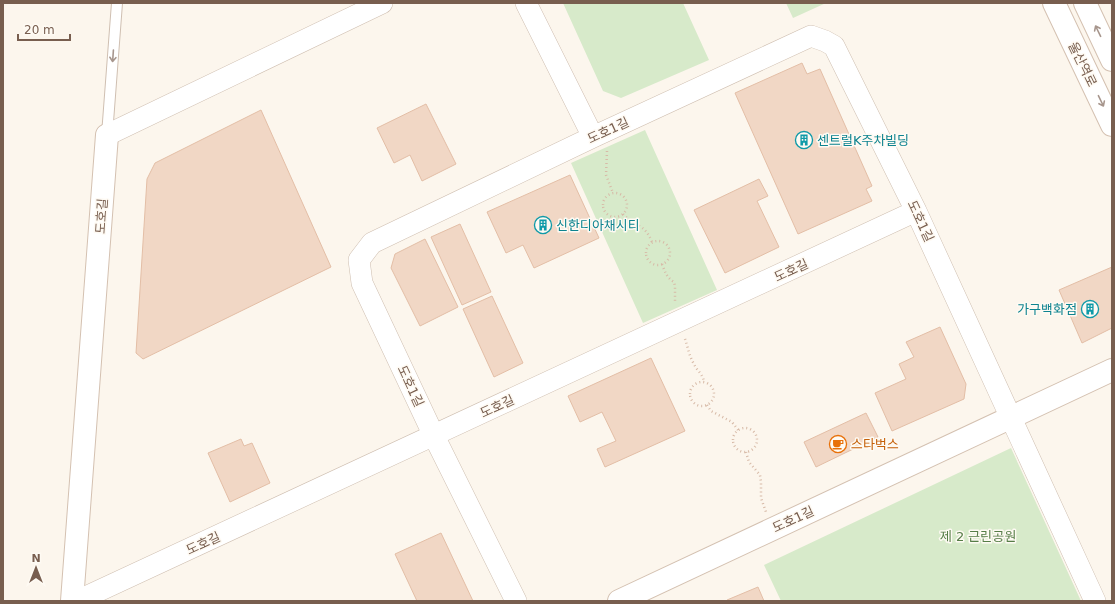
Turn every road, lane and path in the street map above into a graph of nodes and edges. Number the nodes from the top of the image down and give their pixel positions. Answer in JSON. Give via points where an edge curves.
{"nodes":[{"id":1,"x":117,"y":3,"type":"edge"},
{"id":2,"x":382,"y":3,"type":"edge"},
{"id":3,"x":526,"y":3,"type":"edge"},
{"id":4,"x":1054,"y":3,"type":"edge"},
{"id":5,"x":1085,"y":3,"type":"edge"},
{"id":6,"x":1112,"y":60,"type":"edge"},
{"id":7,"x":1112,"y":124,"type":"edge"},
{"id":8,"x":600,"y":133,"type":"junction"},
{"id":9,"x":107,"y":135,"type":"junction"},
{"id":10,"x":613,"y":194,"type":"junction"},
{"id":11,"x":916,"y":211,"type":"junction"},
{"id":12,"x":623,"y":214,"type":"junction"},
{"id":13,"x":652,"y":242,"type":"junction"},
{"id":14,"x":1112,"y":370,"type":"edge"},
{"id":15,"x":707,"y":405,"type":"junction"},
{"id":16,"x":1010,"y":417,"type":"junction"},
{"id":17,"x":738,"y":430,"type":"junction"},
{"id":18,"x":434,"y":436,"type":"junction"},
{"id":19,"x":746,"y":452,"type":"junction"},
{"id":20,"x":772,"y":529,"type":"junction"},
{"id":21,"x":72,"y":601,"type":"edge"},
{"id":22,"x":77,"y":601,"type":"edge"},
{"id":23,"x":516,"y":601,"type":"edge"},
{"id":24,"x":619,"y":601,"type":"edge"},
{"id":25,"x":1095,"y":601,"type":"edge"}],
"edges":[{"from":1,"to":9,"type":"lane","one_way":true},
{"from":2,"to":9,"type":"street"},
{"from":3,"to":8,"type":"street"},
{"from":4,"to":7,"type":"street","name":"울산역로","one_way":true},
{"from":6,"to":5,"type":"street","one_way":true},
{"from":8,"to":10,"type":"path","via":[[606,175]]},
{"from":8,"to":11,"type":"street","name":"도호1길","via":[[810,36],[834,46]]},
{"from":8,"to":18,"type":"street","name":"도호1길","via":[[372,243],[359,260],[362,283]]},
{"from":9,"to":21,"type":"street","name":"도호길"},
{"from":10,"to":12,"type":"path","via":[[621,195],[626,200],[627,208]]},
{"from":10,"to":12,"type":"path","via":[[604,201],[603,209],[612,217],[620,217]]},
{"from":11,"to":16,"type":"street","name":"도호1길"},
{"from":11,"to":18,"type":"street","name":"도호길"},
{"from":12,"to":13,"type":"path","via":[[629,221],[645,229]]},
{"from":13,"to":13,"type":"path","via":[[646,248],[648,260],[654,265],[666,262],[670,256],[666,245],[660,241]]},
{"from":14,"to":16,"type":"street","name":"도호1길"},
{"from":15,"to":15,"type":"path","via":[[714,396],[713,388],[704,382],[696,383],[689,393],[692,401],[699,405]]},
{"from":15,"to":17,"type":"path","via":[[711,411],[732,422]]},
{"from":16,"to":20,"type":"street","name":"도호1길"},
{"from":16,"to":25,"type":"street","name":"도호1길"},
{"from":17,"to":19,"type":"path","via":[[734,435],[734,443],[738,450]]},
{"from":17,"to":19,"type":"path","via":[[748,428],[756,435],[756,446]]},
{"from":18,"to":22,"type":"street","name":"도호길"},
{"from":18,"to":23,"type":"street","name":"도호1길"},
{"from":19,"to":20,"type":"path","via":[[749,462],[760,475],[760,498]]},
{"from":20,"to":24,"type":"street","name":"도호1길"}]}
